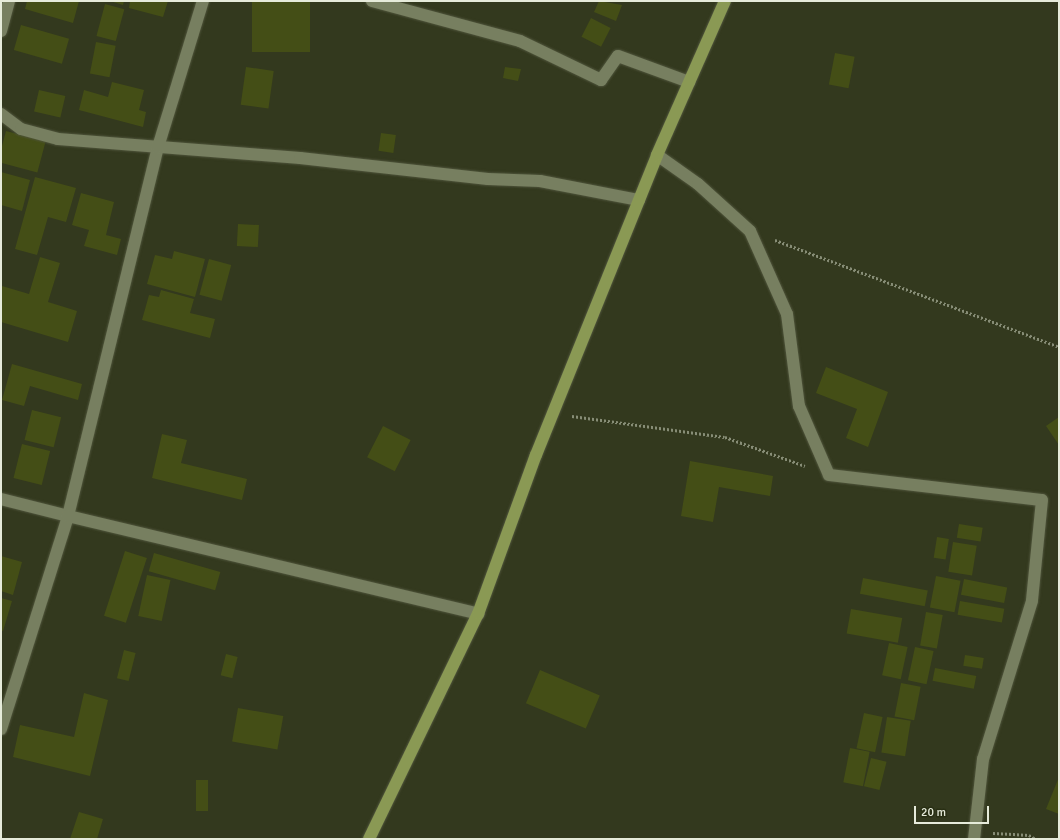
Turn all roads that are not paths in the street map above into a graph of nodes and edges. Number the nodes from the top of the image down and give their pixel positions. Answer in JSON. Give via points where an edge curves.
{"nodes":[{"id":1,"x":9,"y":1,"type":"edge"},
{"id":2,"x":203,"y":1,"type":"edge"},
{"id":3,"x":372,"y":1,"type":"edge"},
{"id":4,"x":725,"y":1,"type":"edge"},
{"id":5,"x":1,"y":31,"type":"edge"},
{"id":6,"x":689,"y":82,"type":"junction"},
{"id":7,"x":1,"y":114,"type":"edge"},
{"id":8,"x":158,"y":147,"type":"junction"},
{"id":9,"x":657,"y":155,"type":"junction"},
{"id":10,"x":639,"y":200,"type":"junction"},
{"id":11,"x":1,"y":499,"type":"edge"},
{"id":12,"x":68,"y":516,"type":"junction"},
{"id":13,"x":478,"y":614,"type":"junction"},
{"id":14,"x":1,"y":729,"type":"edge"},
{"id":15,"x":974,"y":836,"type":"edge"},
{"id":16,"x":369,"y":839,"type":"edge"}],
"edges":[{"from":1,"to":5,"type":"street"},
{"from":2,"to":8,"type":"street"},
{"from":3,"to":6,"type":"street","via":[[520,41],[601,80],[618,56]]},
{"from":4,"to":6,"type":"main road"},
{"from":6,"to":9,"type":"main road"},
{"from":7,"to":8,"type":"street","via":[[21,129],[58,139]]},
{"from":8,"to":10,"type":"street","via":[[488,179],[540,181]]},
{"from":8,"to":12,"type":"street"},
{"from":9,"to":10,"type":"main road"},
{"from":9,"to":15,"type":"street","via":[[698,184],[750,231],[787,314],[798,406],[829,475],[1042,500],[1032,601],[983,759]]},
{"from":10,"to":13,"type":"main road","via":[[553,413]]},
{"from":11,"to":12,"type":"street"},
{"from":12,"to":13,"type":"street"},
{"from":12,"to":14,"type":"street"},
{"from":13,"to":16,"type":"main road"}]}
